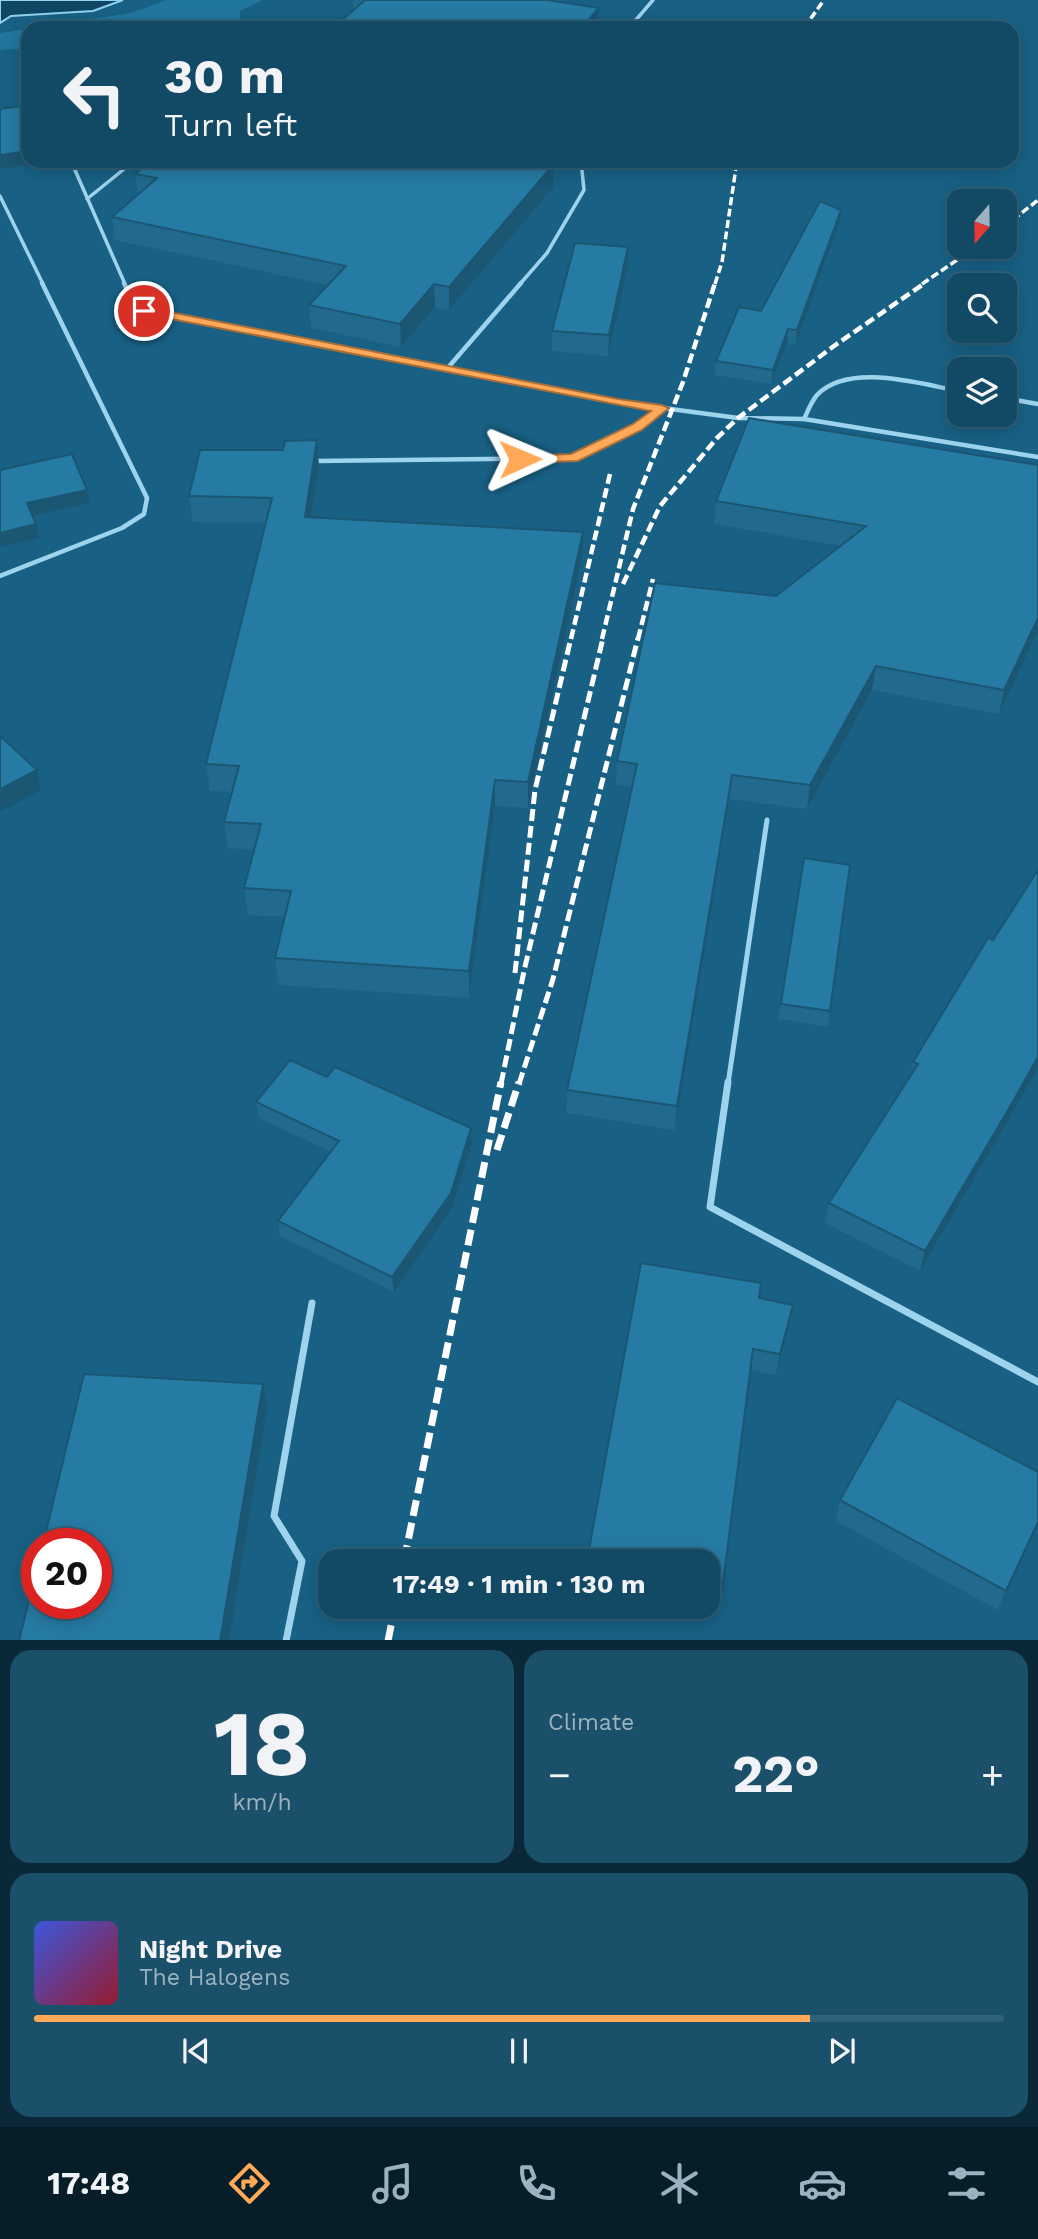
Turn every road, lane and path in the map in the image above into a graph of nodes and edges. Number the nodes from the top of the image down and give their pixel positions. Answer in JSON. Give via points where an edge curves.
{"nodes":[{"id":1,"x":653,"y":0,"type":"edge"},
{"id":2,"x":579,"y":20,"type":"edge"},
{"id":3,"x":585,"y":21,"type":"edge"},
{"id":4,"x":635,"y":21,"type":"edge"},
{"id":5,"x":74,"y":168,"type":"edge"},
{"id":6,"x":126,"y":168,"type":"edge"},
{"id":7,"x":582,"y":168,"type":"edge"},
{"id":8,"x":0,"y":196,"type":"edge"},
{"id":9,"x":88,"y":199,"type":"junction"},
{"id":10,"x":446,"y":370,"type":"junction"},
{"id":11,"x":947,"y":389,"type":"edge"},
{"id":12,"x":1017,"y":400,"type":"edge"},
{"id":13,"x":1038,"y":404,"type":"edge"},
{"id":14,"x":662,"y":408,"type":"junction"},
{"id":15,"x":804,"y":419,"type":"junction"},
{"id":16,"x":1038,"y":457,"type":"edge"},
{"id":17,"x":308,"y":461,"type":"edge"},
{"id":18,"x":0,"y":576,"type":"edge"},
{"id":19,"x":767,"y":820,"type":"dead end"},
{"id":20,"x":312,"y":1303,"type":"dead end"},
{"id":21,"x":1038,"y":1382,"type":"edge"},
{"id":22,"x":286,"y":1640,"type":"edge"}],
"edges":[{"from":1,"to":4,"type":"lane"},
{"from":2,"to":3,"type":"lane"},
{"from":5,"to":9,"type":"lane"},
{"from":6,"to":9,"type":"lane"},
{"from":7,"to":10,"type":"lane","via":[[584,190],[547,253]]},
{"from":8,"to":18,"type":"lane","via":[[146,498],[144,514],[122,528]]},
{"from":9,"to":10,"type":"lane","via":[[130,297],[144,311]]},
{"from":10,"to":14,"type":"lane"},
{"from":11,"to":15,"type":"lane","via":[[872,377],[842,381],[819,393]]},
{"from":12,"to":13,"type":"lane"},
{"from":14,"to":15,"type":"lane","via":[[737,418]]},
{"from":14,"to":17,"type":"lane","via":[[637,427],[573,458]]},
{"from":15,"to":16,"type":"lane"},
{"from":19,"to":21,"type":"lane","via":[[710,1206]]},
{"from":20,"to":22,"type":"lane","via":[[274,1516],[302,1560]]}]}
